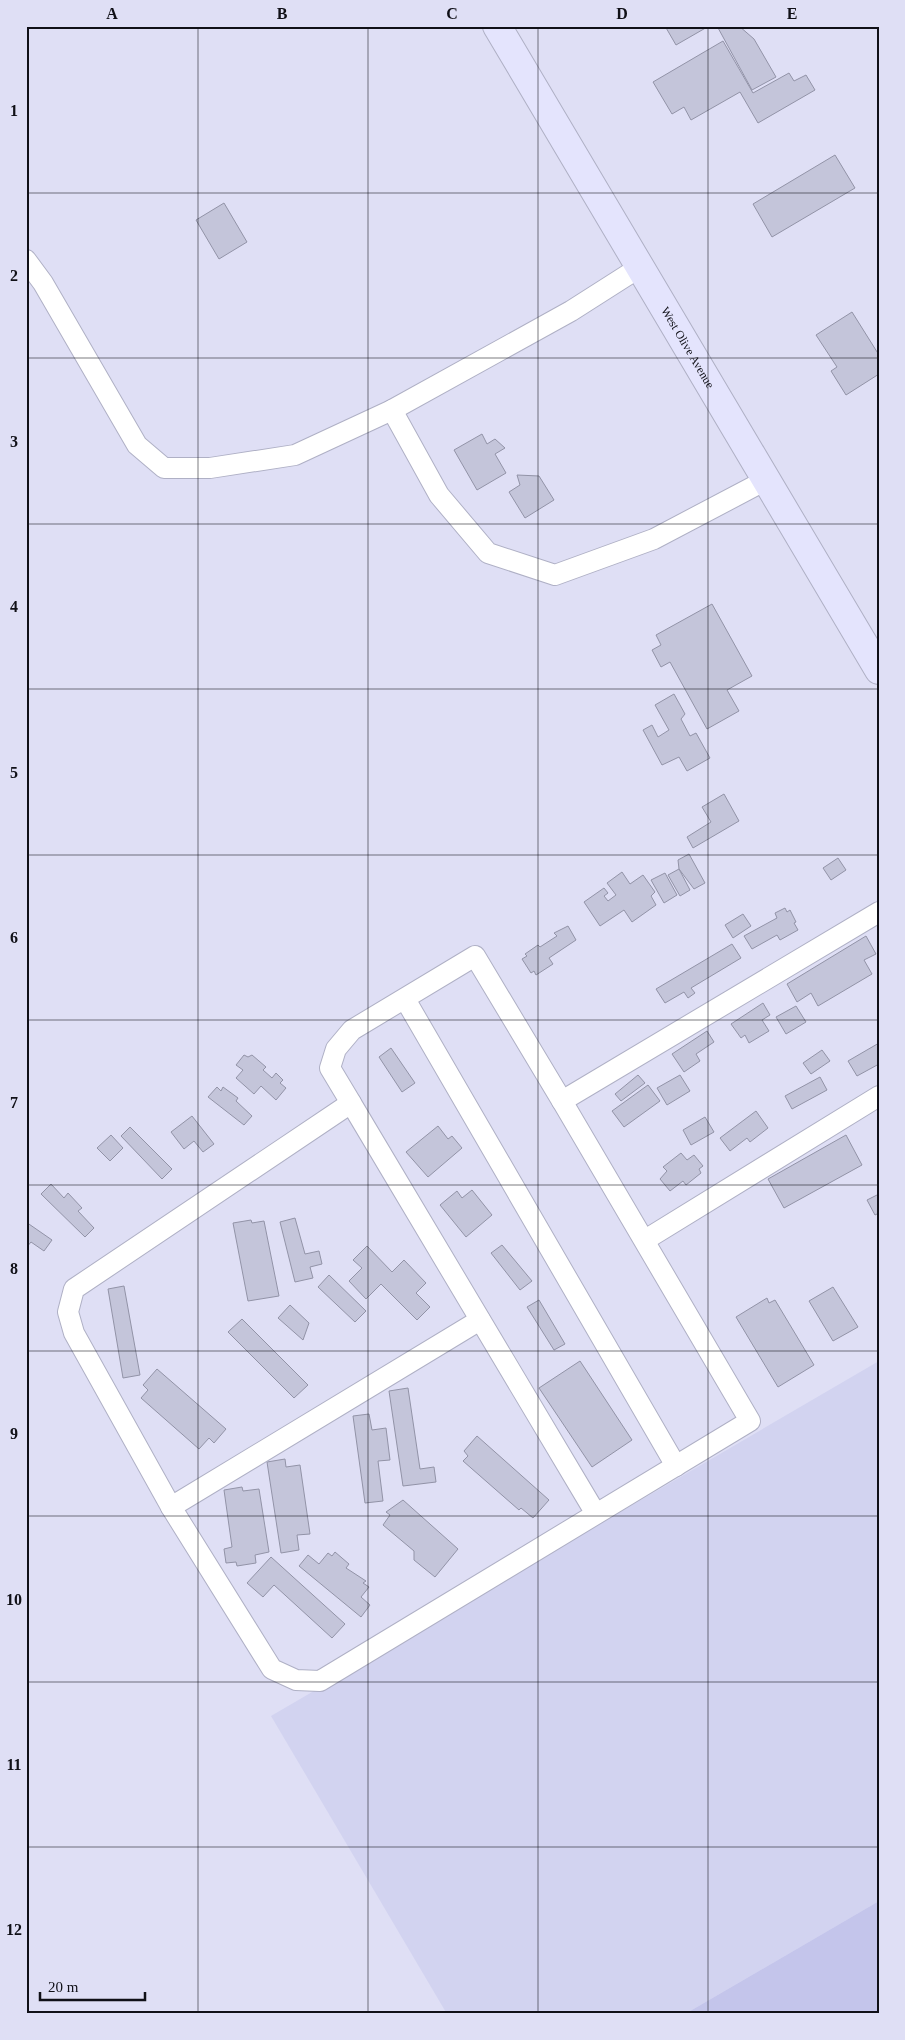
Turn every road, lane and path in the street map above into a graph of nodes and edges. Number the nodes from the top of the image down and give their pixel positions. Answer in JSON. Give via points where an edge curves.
{"nodes":[{"id":1,"x":498,"y":26,"type":"edge"},
{"id":2,"x":26,"y":260,"type":"edge"},
{"id":3,"x":640,"y":267,"type":"junction"},
{"id":4,"x":392,"y":410,"type":"junction"},
{"id":5,"x":766,"y":480,"type":"junction"},
{"id":6,"x":879,"y":670,"type":"edge"},
{"id":7,"x":879,"y":912,"type":"edge"},
{"id":8,"x":405,"y":999,"type":"junction"},
{"id":9,"x":879,"y":1096,"type":"edge"},
{"id":10,"x":562,"y":1101,"type":"junction"},
{"id":11,"x":351,"y":1103,"type":"junction"},
{"id":12,"x":644,"y":1240,"type":"junction"},
{"id":13,"x":480,"y":1320,"type":"junction"},
{"id":14,"x":676,"y":1466,"type":"junction"},
{"id":15,"x":170,"y":1507,"type":"junction"},
{"id":16,"x":596,"y":1514,"type":"junction"}],
"edges":[{"from":1,"to":3,"type":"main road","name":"West Olive Avenue"},
{"from":2,"to":4,"type":"lane","via":[[43,283],[137,445],[164,468],[210,468],[295,455]]},
{"from":3,"to":4,"type":"lane","via":[[571,311]]},
{"from":3,"to":5,"type":"main road","name":"West Olive Avenue"},
{"from":4,"to":5,"type":"lane","via":[[439,495],[488,554],[555,575],[654,539]]},
{"from":5,"to":6,"type":"main road","name":"West Olive Avenue"},
{"from":7,"to":10,"type":"lane"},
{"from":8,"to":10,"type":"lane","via":[[475,956]]},
{"from":8,"to":11,"type":"lane","via":[[352,1030],[336,1048],[330,1068]]},
{"from":8,"to":14,"type":"lane"},
{"from":9,"to":12,"type":"lane"},
{"from":10,"to":12,"type":"lane"},
{"from":11,"to":13,"type":"lane"},
{"from":11,"to":15,"type":"lane","via":[[74,1289],[68,1312],[74,1333]]},
{"from":12,"to":14,"type":"lane","via":[[750,1421]]},
{"from":13,"to":15,"type":"lane"},
{"from":13,"to":16,"type":"lane"},
{"from":14,"to":16,"type":"lane"},
{"from":15,"to":16,"type":"lane","via":[[272,1669],[296,1680],[320,1680]]}]}
